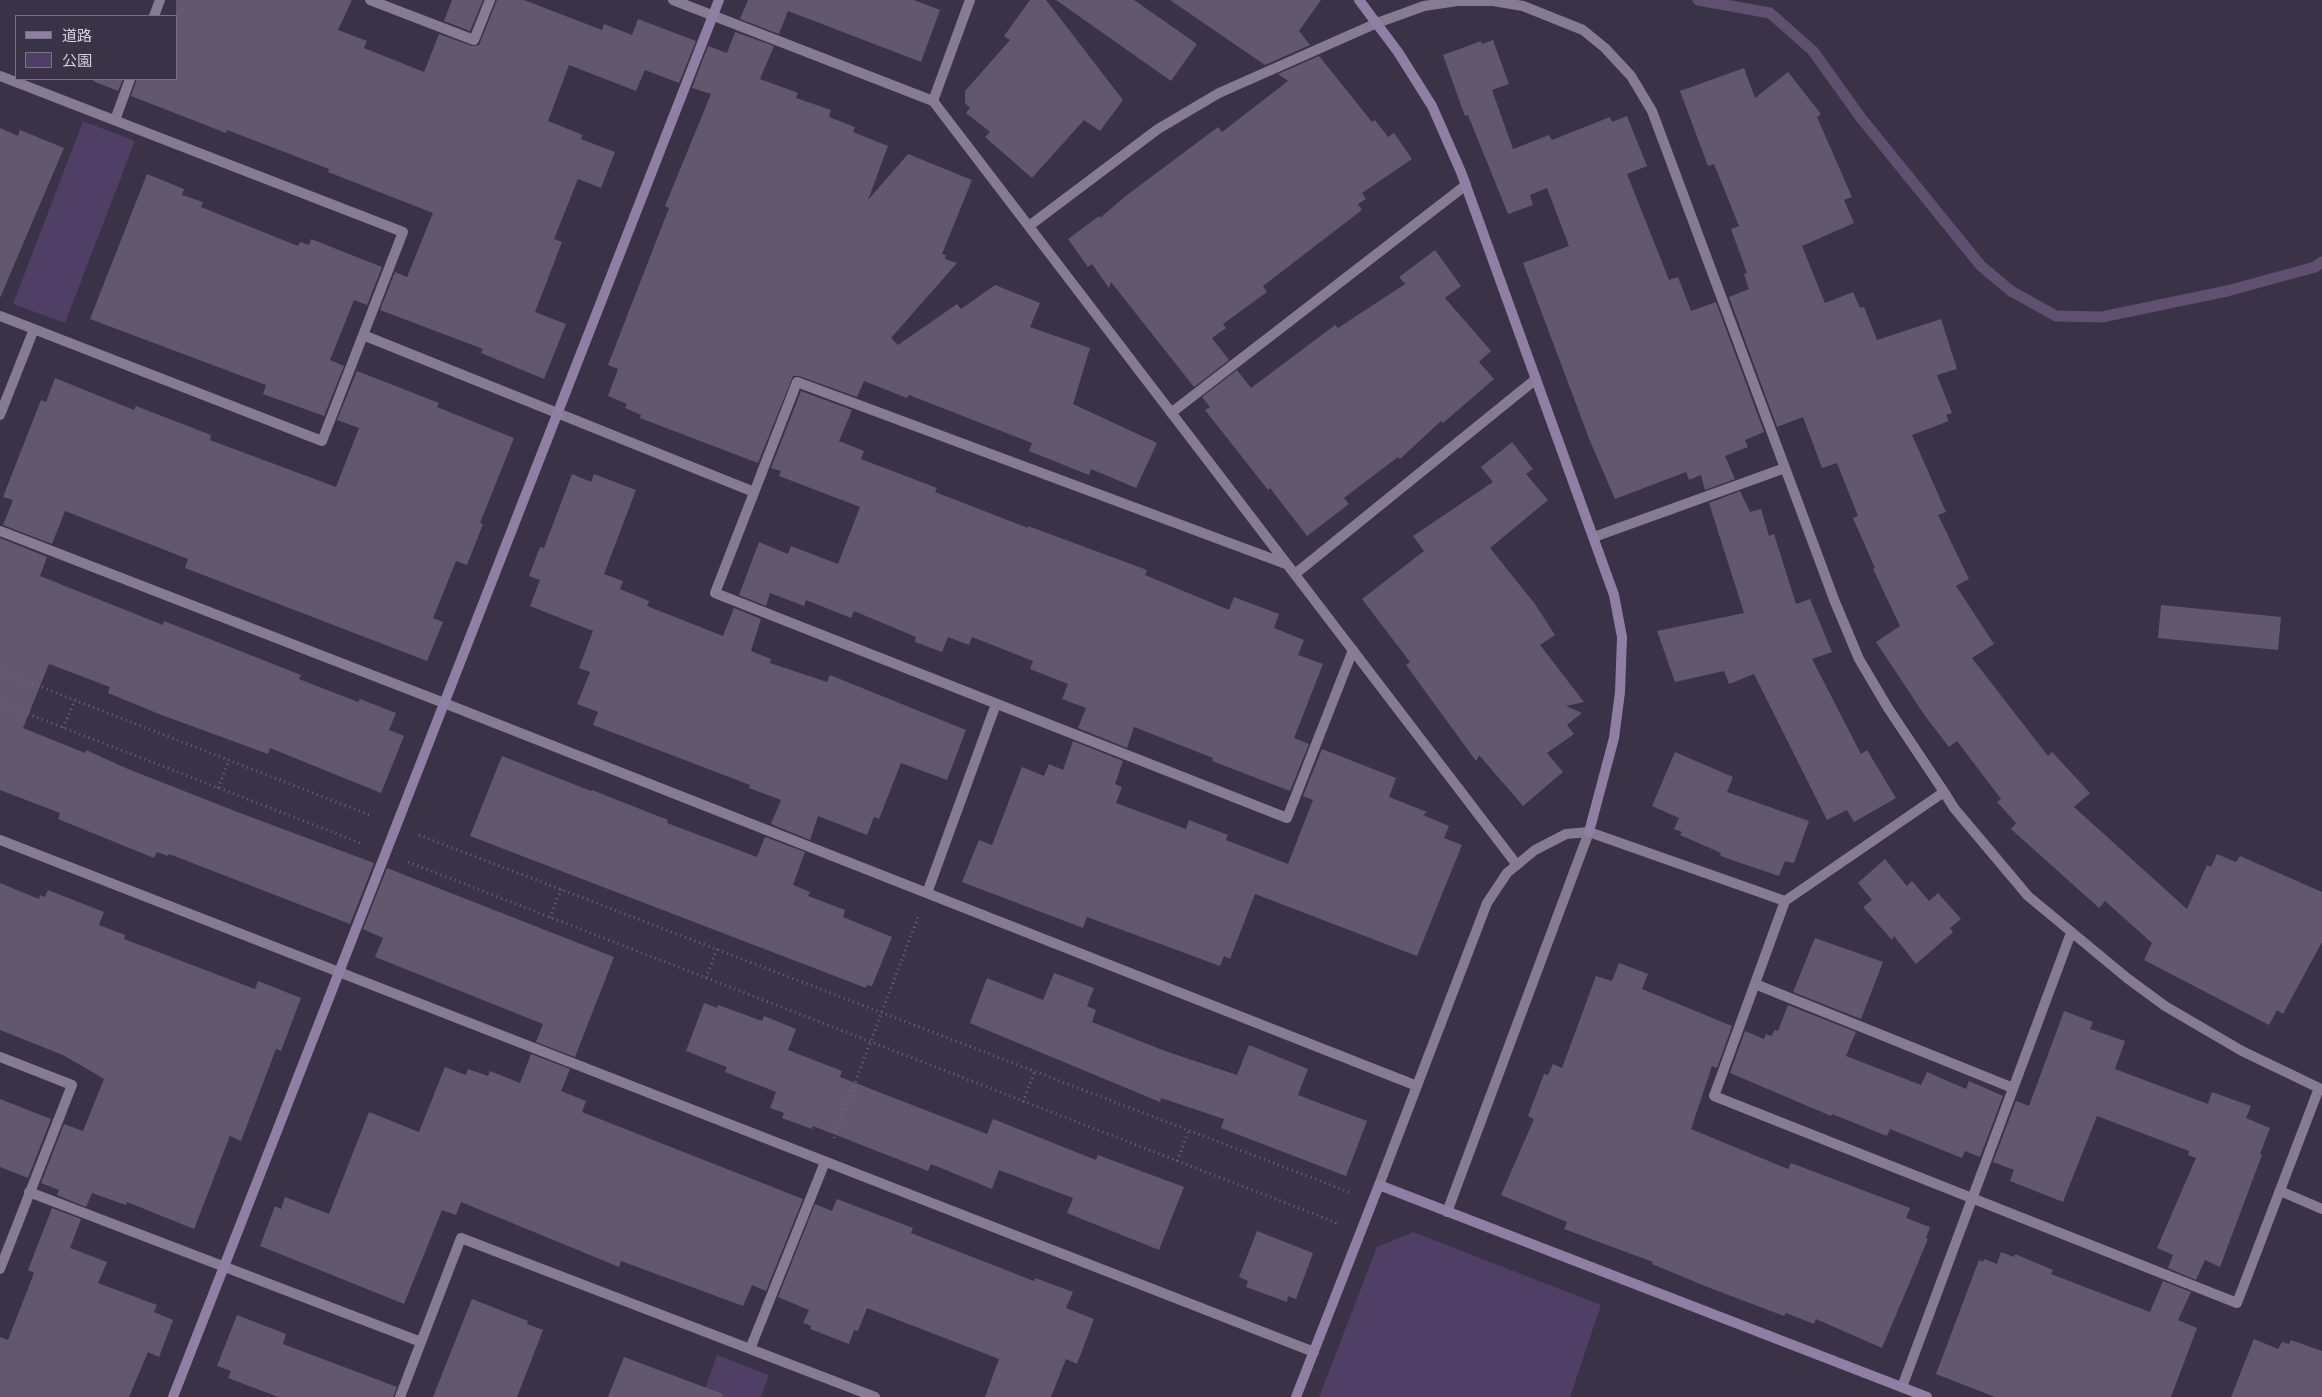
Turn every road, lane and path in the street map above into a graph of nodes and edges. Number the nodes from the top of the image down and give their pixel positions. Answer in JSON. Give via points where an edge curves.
{"nodes":[{"id":1,"x":160,"y":0,"type":"edge"},
{"id":2,"x":370,"y":0,"type":"edge"},
{"id":3,"x":490,"y":0,"type":"edge"},
{"id":4,"x":673,"y":0,"type":"edge"},
{"id":5,"x":719,"y":0,"type":"edge"},
{"id":6,"x":970,"y":0,"type":"edge"},
{"id":7,"x":1359,"y":0,"type":"edge"},
{"id":8,"x":154,"y":15,"type":"edge"},
{"id":9,"x":713,"y":16,"type":"junction"},
{"id":10,"x":1377,"y":23,"type":"junction"},
{"id":11,"x":0,"y":76,"type":"edge"},
{"id":12,"x":130,"y":80,"type":"edge"},
{"id":13,"x":934,"y":101,"type":"junction"},
{"id":14,"x":115,"y":120,"type":"junction"},
{"id":15,"x":1466,"y":186,"type":"junction"},
{"id":16,"x":1029,"y":226,"type":"junction"},
{"id":17,"x":0,"y":316,"type":"edge"},
{"id":18,"x":34,"y":329,"type":"junction"},
{"id":19,"x":363,"y":335,"type":"junction"},
{"id":20,"x":1536,"y":379,"type":"junction"},
{"id":21,"x":1171,"y":413,"type":"junction"},
{"id":22,"x":557,"y":414,"type":"junction"},
{"id":23,"x":0,"y":416,"type":"edge"},
{"id":24,"x":1785,"y":468,"type":"junction"},
{"id":25,"x":754,"y":492,"type":"junction"},
{"id":26,"x":0,"y":531,"type":"edge"},
{"id":27,"x":1594,"y":537,"type":"junction"},
{"id":28,"x":1286,"y":564,"type":"junction"},
{"id":29,"x":1295,"y":574,"type":"junction"},
{"id":30,"x":1353,"y":650,"type":"junction"},
{"id":31,"x":0,"y":671,"type":"edge"},
{"id":32,"x":75,"y":700,"type":"junction"},
{"id":33,"x":0,"y":703,"type":"edge"},
{"id":34,"x":444,"y":703,"type":"junction"},
{"id":35,"x":996,"y":704,"type":"junction"},
{"id":36,"x":63,"y":728,"type":"junction"},
{"id":37,"x":229,"y":760,"type":"junction"},
{"id":38,"x":218,"y":788,"type":"junction"},
{"id":39,"x":1944,"y":792,"type":"junction"},
{"id":40,"x":396,"y":826,"type":"junction"},
{"id":41,"x":1589,"y":832,"type":"junction"},
{"id":42,"x":0,"y":840,"type":"edge"},
{"id":43,"x":386,"y":853,"type":"junction"},
{"id":44,"x":1517,"y":865,"type":"junction"},
{"id":45,"x":561,"y":889,"type":"junction"},
{"id":46,"x":927,"y":892,"type":"junction"},
{"id":47,"x":1785,"y":901,"type":"junction"},
{"id":48,"x":550,"y":918,"type":"junction"},
{"id":49,"x":2071,"y":933,"type":"junction"},
{"id":50,"x":717,"y":949,"type":"junction"},
{"id":51,"x":339,"y":972,"type":"junction"},
{"id":52,"x":706,"y":978,"type":"junction"},
{"id":53,"x":1755,"y":984,"type":"junction"},
{"id":54,"x":882,"y":1012,"type":"junction"},
{"id":55,"x":871,"y":1042,"type":"junction"},
{"id":56,"x":0,"y":1057,"type":"edge"},
{"id":57,"x":1035,"y":1071,"type":"junction"},
{"id":58,"x":1417,"y":1086,"type":"junction"},
{"id":59,"x":2013,"y":1088,"type":"junction"},
{"id":60,"x":1024,"y":1102,"type":"junction"},
{"id":61,"x":1189,"y":1130,"type":"junction"},
{"id":62,"x":1177,"y":1161,"type":"junction"},
{"id":63,"x":825,"y":1162,"type":"junction"},
{"id":64,"x":1379,"y":1185,"type":"junction"},
{"id":65,"x":2280,"y":1191,"type":"junction"},
{"id":66,"x":29,"y":1192,"type":"junction"},
{"id":67,"x":1972,"y":1198,"type":"junction"},
{"id":68,"x":1373,"y":1201,"type":"junction"},
{"id":69,"x":2322,"y":1209,"type":"edge"},
{"id":70,"x":1447,"y":1212,"type":"junction"},
{"id":71,"x":1360,"y":1233,"type":"junction"},
{"id":72,"x":224,"y":1266,"type":"junction"},
{"id":73,"x":0,"y":1269,"type":"edge"},
{"id":74,"x":421,"y":1342,"type":"junction"},
{"id":75,"x":750,"y":1349,"type":"junction"},
{"id":76,"x":1314,"y":1352,"type":"junction"},
{"id":77,"x":1900,"y":1392,"type":"edge"},
{"id":78,"x":173,"y":1397,"type":"edge"},
{"id":79,"x":400,"y":1397,"type":"edge"},
{"id":80,"x":875,"y":1397,"type":"edge"},
{"id":81,"x":1296,"y":1397,"type":"edge"},
{"id":82,"x":1927,"y":1397,"type":"edge"}],
"edges":[{"from":1,"to":8,"type":"street"},
{"from":2,"to":3,"type":"street","via":[[474,40]]},
{"from":4,"to":9,"type":"street"},
{"from":5,"to":9,"type":"street"},
{"from":6,"to":13,"type":"street"},
{"from":7,"to":10,"type":"street"},
{"from":9,"to":13,"type":"street"},
{"from":9,"to":22,"type":"street"},
{"from":10,"to":15,"type":"street","via":[[1432,106]]},
{"from":10,"to":16,"type":"street","via":[[1219,93],[1158,128]]},
{"from":10,"to":24,"type":"street","via":[[1424,6],[1457,1],[1523,6],[1583,30],[1631,76],[1652,110]]},
{"from":11,"to":14,"type":"street"},
{"from":12,"to":14,"type":"street"},
{"from":13,"to":16,"type":"street"},
{"from":14,"to":19,"type":"street","via":[[403,232]]},
{"from":15,"to":20,"type":"street"},
{"from":15,"to":21,"type":"street"},
{"from":16,"to":21,"type":"street"},
{"from":17,"to":18,"type":"street"},
{"from":18,"to":19,"type":"street","via":[[322,441]]},
{"from":18,"to":23,"type":"street"},
{"from":19,"to":22,"type":"street"},
{"from":20,"to":27,"type":"street"},
{"from":20,"to":29,"type":"street"},
{"from":21,"to":28,"type":"street"},
{"from":22,"to":25,"type":"street"},
{"from":22,"to":34,"type":"street"},
{"from":24,"to":27,"type":"street"},
{"from":24,"to":39,"type":"street","via":[[1859,659]]},
{"from":25,"to":28,"type":"street","via":[[797,382]]},
{"from":25,"to":35,"type":"street","via":[[715,593]]},
{"from":26,"to":34,"type":"street"},
{"from":27,"to":41,"type":"street","via":[[1614,595],[1622,637],[1614,738]]},
{"from":28,"to":29,"type":"street"},
{"from":29,"to":30,"type":"street"},
{"from":30,"to":35,"type":"street","via":[[1287,818]]},
{"from":30,"to":44,"type":"street"},
{"from":31,"to":32,"type":"path"},
{"from":32,"to":36,"type":"path"},
{"from":32,"to":37,"type":"path"},
{"from":33,"to":36,"type":"path"},
{"from":34,"to":40,"type":"street"},
{"from":34,"to":46,"type":"street"},
{"from":35,"to":46,"type":"street"},
{"from":36,"to":38,"type":"path"},
{"from":37,"to":38,"type":"path"},
{"from":37,"to":40,"type":"path"},
{"from":38,"to":43,"type":"path"},
{"from":39,"to":47,"type":"street"},
{"from":39,"to":49,"type":"street","via":[[1986,848],[2028,896]]},
{"from":40,"to":43,"type":"street"},
{"from":40,"to":45,"type":"path"},
{"from":41,"to":44,"type":"street","via":[[1566,834],[1535,850]]},
{"from":41,"to":47,"type":"street"},
{"from":41,"to":70,"type":"street"},
{"from":42,"to":51,"type":"street"},
{"from":43,"to":48,"type":"path"},
{"from":43,"to":51,"type":"street"},
{"from":44,"to":58,"type":"street","via":[[1507,873],[1487,903]]},
{"from":45,"to":48,"type":"path"},
{"from":45,"to":50,"type":"path"},
{"from":46,"to":54,"type":"path"},
{"from":46,"to":58,"type":"street"},
{"from":47,"to":53,"type":"street"},
{"from":48,"to":52,"type":"path"},
{"from":49,"to":59,"type":"street"},
{"from":49,"to":65,"type":"street","via":[[2165,1006],[2242,1051],[2319,1088]]},
{"from":50,"to":52,"type":"path"},
{"from":50,"to":54,"type":"path"},
{"from":51,"to":63,"type":"street"},
{"from":51,"to":72,"type":"street"},
{"from":52,"to":55,"type":"path"},
{"from":53,"to":59,"type":"street"},
{"from":53,"to":67,"type":"street","via":[[1714,1096]]},
{"from":54,"to":55,"type":"path"},
{"from":54,"to":57,"type":"path"},
{"from":55,"to":60,"type":"path"},
{"from":55,"to":63,"type":"path"},
{"from":56,"to":66,"type":"street","via":[[72,1085]]},
{"from":57,"to":60,"type":"path"},
{"from":57,"to":61,"type":"path"},
{"from":58,"to":64,"type":"street"},
{"from":59,"to":67,"type":"street"},
{"from":60,"to":62,"type":"path"},
{"from":61,"to":62,"type":"path"},
{"from":61,"to":68,"type":"path"},
{"from":62,"to":71,"type":"path"},
{"from":63,"to":75,"type":"street"},
{"from":63,"to":76,"type":"street"},
{"from":64,"to":68,"type":"street"},
{"from":64,"to":70,"type":"street"},
{"from":65,"to":67,"type":"street","via":[[2237,1303]]},
{"from":65,"to":69,"type":"street"},
{"from":66,"to":72,"type":"street"},
{"from":66,"to":73,"type":"street"},
{"from":67,"to":77,"type":"street"},
{"from":68,"to":71,"type":"street"},
{"from":70,"to":77,"type":"street"},
{"from":71,"to":76,"type":"street"},
{"from":72,"to":74,"type":"street"},
{"from":72,"to":78,"type":"street"},
{"from":74,"to":75,"type":"street","via":[[461,1238]]},
{"from":74,"to":79,"type":"street"},
{"from":75,"to":80,"type":"street"},
{"from":76,"to":81,"type":"street"},
{"from":77,"to":82,"type":"street"}]}
